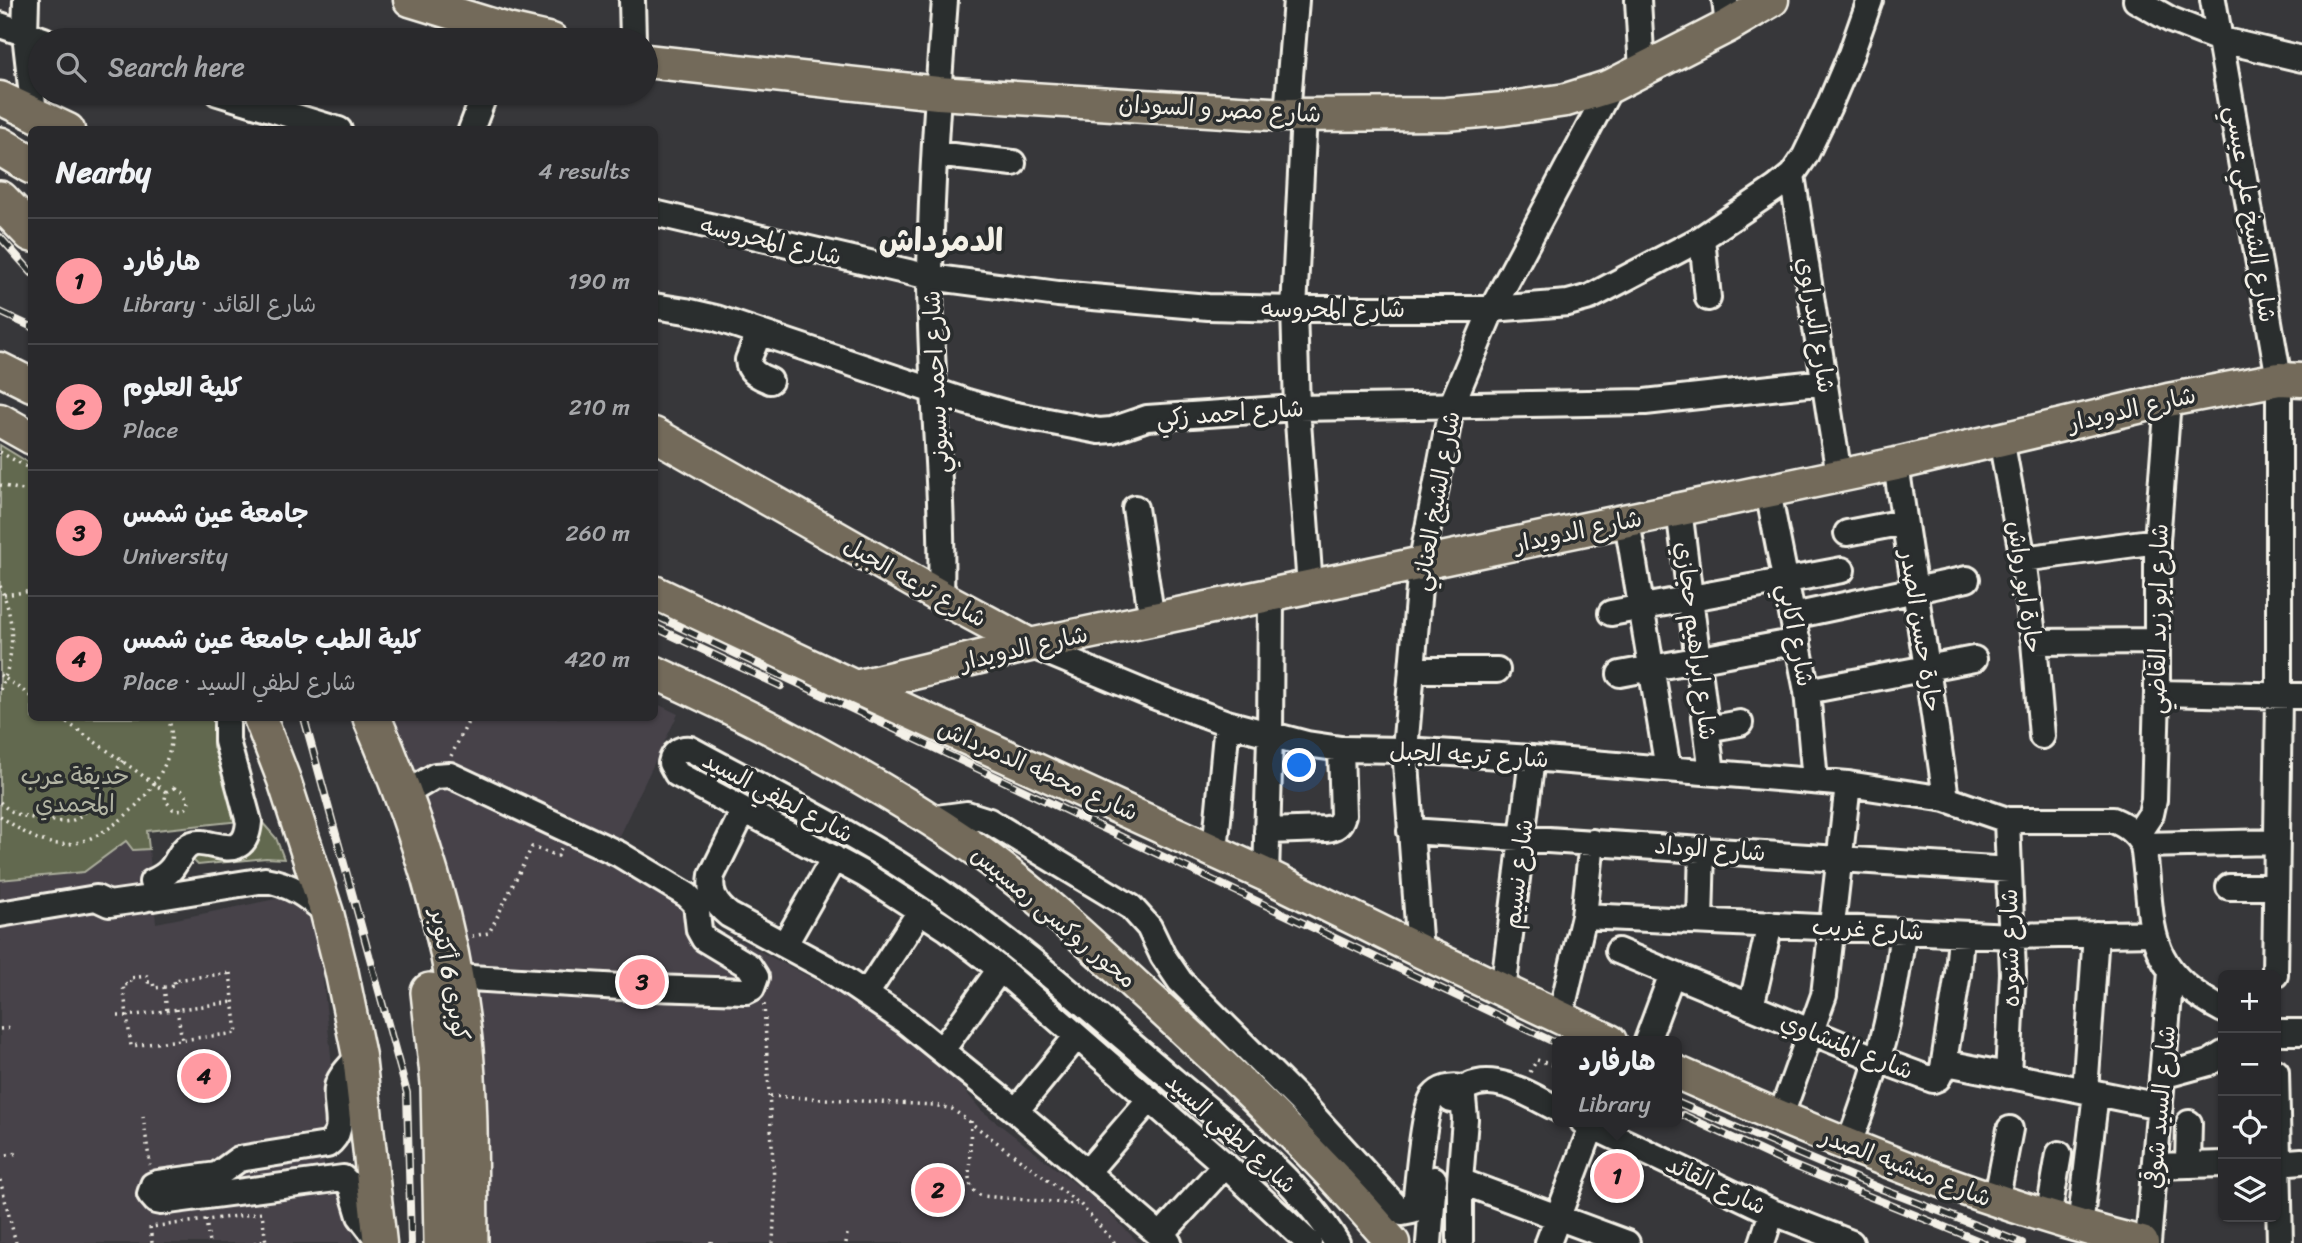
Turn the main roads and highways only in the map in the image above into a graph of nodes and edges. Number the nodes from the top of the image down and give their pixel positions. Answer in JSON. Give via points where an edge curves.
{"nodes":[{"id":1,"x":410,"y":0,"type":"edge"},
{"id":2,"x":1772,"y":0,"type":"edge"},
{"id":3,"x":453,"y":7,"type":"edge"},
{"id":4,"x":1726,"y":13,"type":"edge"},
{"id":5,"x":493,"y":28,"type":"edge"},
{"id":6,"x":658,"y":62,"type":"edge"},
{"id":7,"x":0,"y":98,"type":"edge"},
{"id":8,"x":22,"y":123,"type":"edge"},
{"id":9,"x":42,"y":126,"type":"edge"},
{"id":10,"x":0,"y":146,"type":"edge"},
{"id":11,"x":28,"y":163,"type":"edge"},
{"id":12,"x":0,"y":200,"type":"edge"},
{"id":13,"x":28,"y":229,"type":"edge"},
{"id":14,"x":0,"y":369,"type":"edge"},
{"id":15,"x":2290,"y":380,"type":"edge"},
{"id":16,"x":28,"y":383,"type":"edge"},
{"id":17,"x":0,"y":420,"type":"edge"},
{"id":18,"x":28,"y":436,"type":"edge"},
{"id":19,"x":658,"y":436,"type":"edge"},
{"id":20,"x":658,"y":594,"type":"edge"},
{"id":21,"x":1030,"y":645,"type":"junction"},
{"id":22,"x":658,"y":674,"type":"edge"},
{"id":23,"x":855,"y":687,"type":"junction"},
{"id":24,"x":261,"y":721,"type":"edge"},
{"id":25,"x":347,"y":721,"type":"edge"},
{"id":26,"x":373,"y":721,"type":"edge"},
{"id":27,"x":1599,"y":1036,"type":"edge"},
{"id":28,"x":1682,"y":1075,"type":"edge"},
{"id":29,"x":380,"y":1242,"type":"edge"},
{"id":30,"x":443,"y":1243,"type":"edge"},
{"id":31,"x":469,"y":1243,"type":"edge"},
{"id":32,"x":1393,"y":1243,"type":"edge"},
{"id":33,"x":2142,"y":1243,"type":"edge"}],
"edges":[{"from":1,"to":3,"type":"main road"},
{"from":2,"to":4,"type":"main road","name":"شارع مصر و السودان"},
{"from":3,"to":5,"type":"main road"},
{"from":4,"to":6,"type":"main road","name":"شارع مصر و السودان","via":[[1642,71],[1611,86],[1566,100],[1446,114],[1296,115],[938,93]]},
{"from":7,"to":8,"type":"main road"},
{"from":8,"to":9,"type":"main road"},
{"from":10,"to":11,"type":"highway"},
{"from":12,"to":13,"type":"highway"},
{"from":14,"to":16,"type":"main road"},
{"from":15,"to":21,"type":"main road","name":"شارع الدويدار","via":[[2168,400],[1896,464]]},
{"from":17,"to":18,"type":"main road"},
{"from":19,"to":21,"type":"main road","name":"شارع ترعه الجبل"},
{"from":20,"to":23,"type":"main road","name":"شارع محطه الدمرداش"},
{"from":21,"to":23,"type":"main road","name":"شارع الدويدار"},
{"from":22,"to":32,"type":"main road","name":"محور روكسى رمسيس","via":[[836,762],[1023,885],[1252,1092]]},
{"from":23,"to":27,"type":"main road","name":"شارع محطه الدمرداش","via":[[1215,851]]},
{"from":24,"to":29,"type":"main road","via":[[327,913],[341,970],[359,1056]]},
{"from":25,"to":30,"type":"highway","name":"كوبرى 6 أكتوبر","via":[[394,839],[425,960],[440,1083]]},
{"from":26,"to":31,"type":"highway","name":"كوبرى 6 أكتوبر","via":[[418,832],[450,955],[466,1082]]},
{"from":28,"to":33,"type":"main road","name":"شارع منشيه الصدر","via":[[1848,1146],[1996,1202]]}]}
